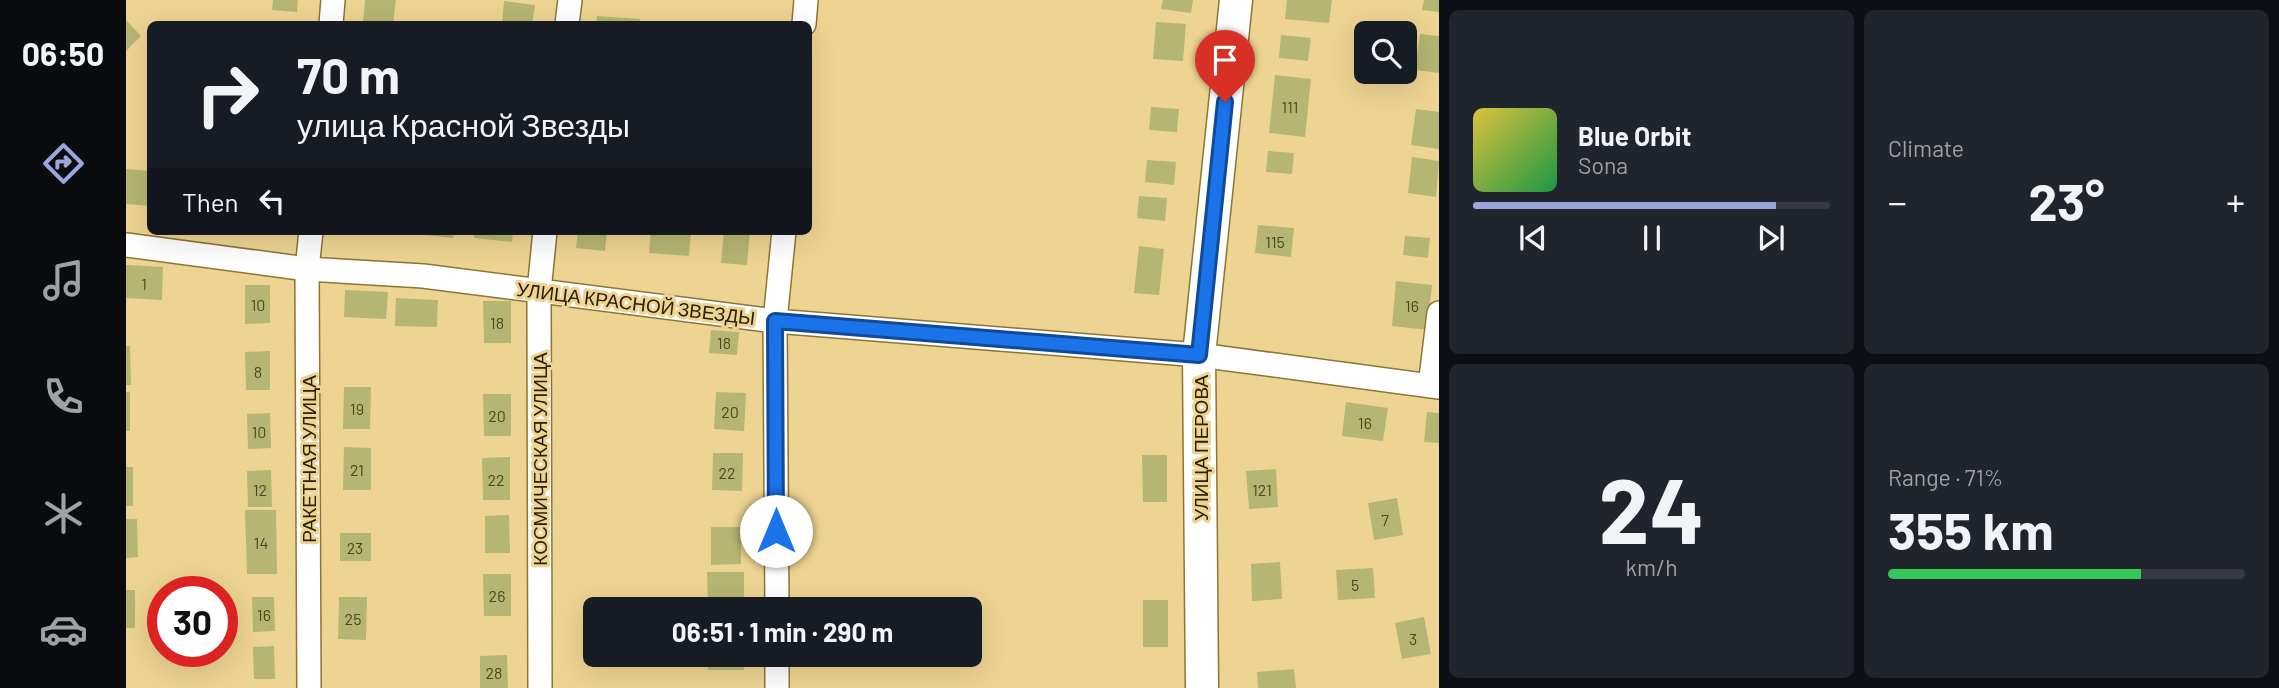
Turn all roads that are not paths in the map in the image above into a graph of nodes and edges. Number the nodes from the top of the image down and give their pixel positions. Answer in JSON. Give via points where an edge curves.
{"nodes":[{"id":1,"x":333,"y":0,"type":"edge"},
{"id":2,"x":570,"y":0,"type":"edge"},
{"id":3,"x":806,"y":0,"type":"edge"},
{"id":4,"x":1236,"y":0,"type":"edge"},
{"id":5,"x":331,"y":21,"type":"edge"},
{"id":6,"x":567,"y":21,"type":"edge"},
{"id":7,"x":804,"y":21,"type":"edge"},
{"id":8,"x":311,"y":235,"type":"edge"},
{"id":9,"x":545,"y":235,"type":"edge"},
{"id":10,"x":784,"y":235,"type":"edge"},
{"id":11,"x":126,"y":245,"type":"edge"},
{"id":12,"x":307,"y":270,"type":"junction"},
{"id":13,"x":539,"y":291,"type":"junction"},
{"id":14,"x":1439,"y":313,"type":"edge"},
{"id":15,"x":775,"y":321,"type":"junction"},
{"id":16,"x":1199,"y":355,"type":"junction"},
{"id":17,"x":1435,"y":387,"type":"edge"},
{"id":18,"x":777,"y":597,"type":"edge"},
{"id":19,"x":777,"y":667,"type":"edge"},
{"id":20,"x":309,"y":688,"type":"edge"},
{"id":21,"x":540,"y":688,"type":"edge"},
{"id":22,"x":777,"y":688,"type":"edge"},
{"id":23,"x":1202,"y":688,"type":"edge"}],
"edges":[{"from":1,"to":5,"type":"street"},
{"from":2,"to":6,"type":"street"},
{"from":3,"to":7,"type":"street"},
{"from":4,"to":16,"type":"main road","name":"УЛИЦА ПЕРОВА"},
{"from":8,"to":12,"type":"street","name":"РАКЕТНАЯ УЛИЦА"},
{"from":9,"to":13,"type":"street","name":"КОСМИЧЕСКАЯ УЛИЦА"},
{"from":10,"to":15,"type":"street"},
{"from":11,"to":12,"type":"street","name":"УЛИЦА КРАСНОЙ ЗВЕЗДЫ"},
{"from":12,"to":13,"type":"street","name":"УЛИЦА КРАСНОЙ ЗВЕЗДЫ","via":[[423,275]]},
{"from":12,"to":20,"type":"street","name":"РАКЕТНАЯ УЛИЦА"},
{"from":13,"to":15,"type":"street","name":"УЛИЦА КРАСНОЙ ЗВЕЗДЫ"},
{"from":13,"to":21,"type":"street","name":"КОСМИЧЕСКАЯ УЛИЦА"},
{"from":14,"to":17,"type":"street"},
{"from":15,"to":16,"type":"street","name":"УЛИЦА КРАСНОЙ ЗВЕЗДЫ"},
{"from":15,"to":18,"type":"street"},
{"from":16,"to":17,"type":"street","name":"УЛИЦА КРАСНОЙ ЗВЕЗДЫ"},
{"from":16,"to":23,"type":"main road","name":"УЛИЦА ПЕРОВА"},
{"from":19,"to":22,"type":"street"}]}
